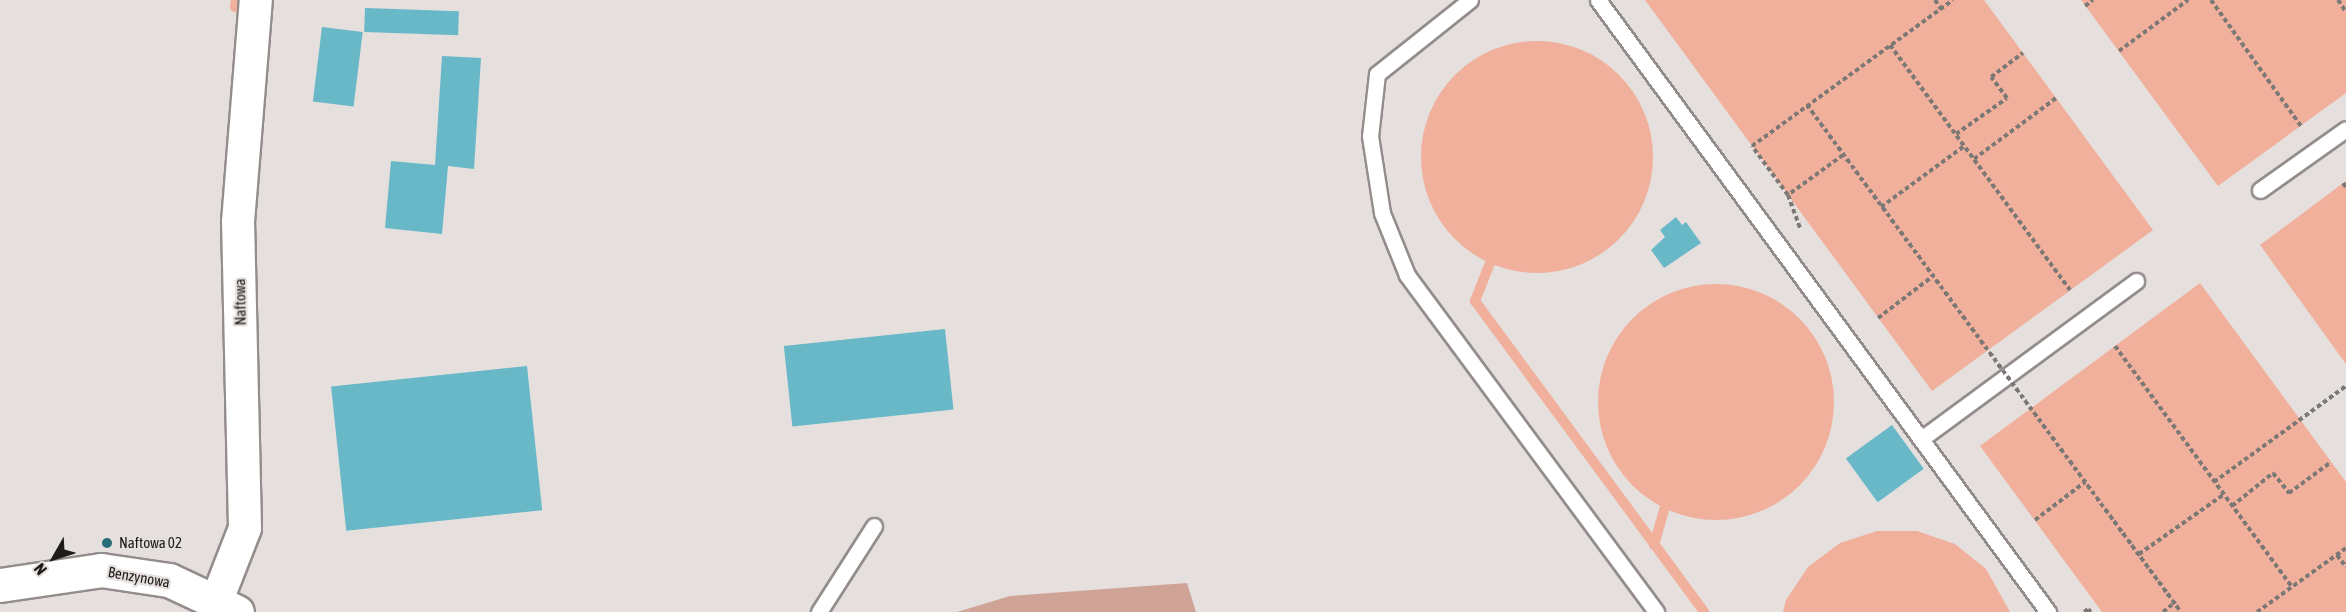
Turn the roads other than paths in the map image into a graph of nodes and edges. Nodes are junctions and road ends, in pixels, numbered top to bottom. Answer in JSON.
{"nodes":[{"id":1,"x":256,"y":0,"type":"edge"},
{"id":2,"x":1470,"y":0,"type":"edge"},
{"id":3,"x":1598,"y":0,"type":"edge"},
{"id":4,"x":2346,"y":129,"type":"edge"},
{"id":5,"x":2260,"y":190,"type":"dead end"},
{"id":6,"x":2136,"y":282,"type":"dead end"},
{"id":7,"x":1921,"y":440,"type":"junction"},
{"id":8,"x":874,"y":526,"type":"dead end"},
{"id":9,"x":0,"y":585,"type":"edge"},
{"id":10,"x":227,"y":606,"type":"edge"},
{"id":11,"x":819,"y":612,"type":"edge"},
{"id":12,"x":1656,"y":612,"type":"edge"},
{"id":13,"x":2048,"y":612,"type":"edge"}],
"edges":[{"from":1,"to":10,"type":"street","name":"Naftowa"},
{"from":2,"to":12,"type":"lane"},
{"from":3,"to":7,"type":"lane"},
{"from":4,"to":5,"type":"lane"},
{"from":6,"to":7,"type":"lane"},
{"from":7,"to":13,"type":"lane"},
{"from":8,"to":11,"type":"lane"},
{"from":9,"to":10,"type":"street","name":"Benzynowa"}]}
